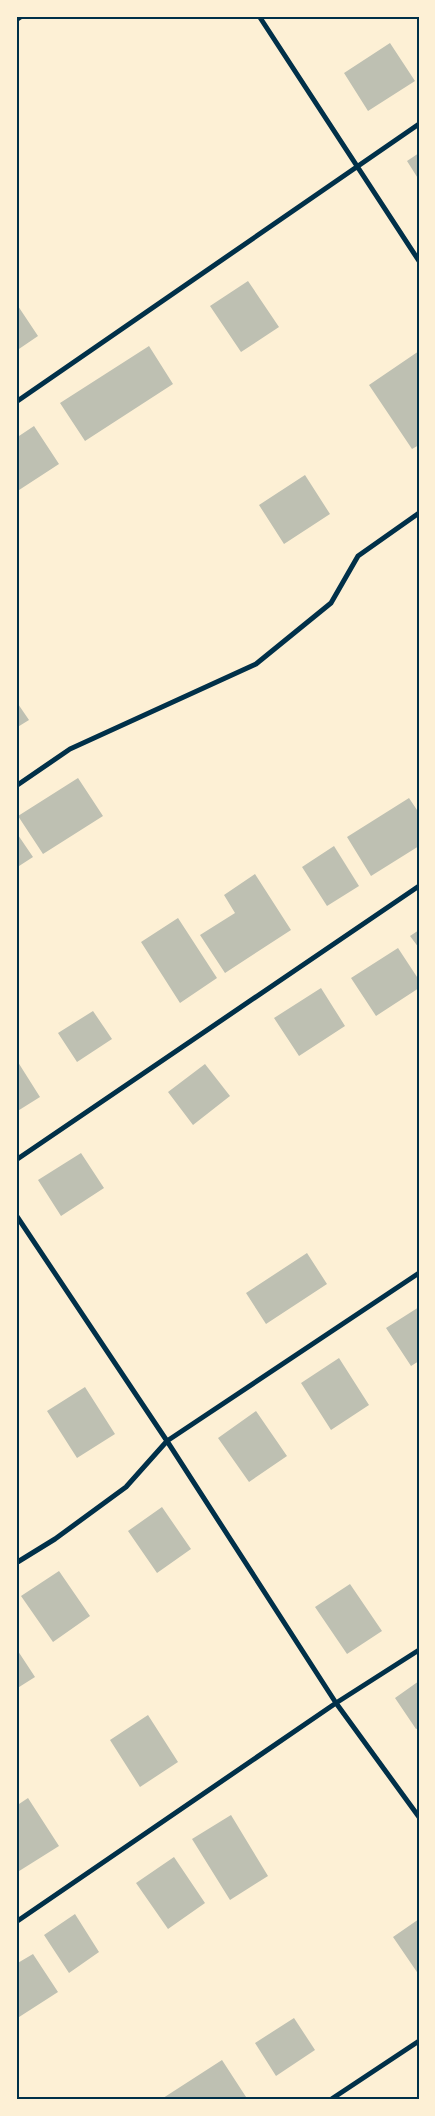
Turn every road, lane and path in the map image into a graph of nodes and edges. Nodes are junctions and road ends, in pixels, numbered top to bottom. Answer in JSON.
{"nodes":[{"id":1,"x":22,"y":16,"type":"edge"},
{"id":2,"x":259,"y":16,"type":"edge"},
{"id":3,"x":16,"y":20,"type":"edge"},
{"id":4,"x":419,"y":124,"type":"edge"},
{"id":5,"x":356,"y":166,"type":"junction"},
{"id":6,"x":419,"y":261,"type":"edge"},
{"id":7,"x":16,"y":402,"type":"edge"},
{"id":8,"x":419,"y":513,"type":"edge"},
{"id":9,"x":16,"y":786,"type":"edge"},
{"id":10,"x":419,"y":886,"type":"edge"},
{"id":11,"x":16,"y":1160,"type":"edge"},
{"id":12,"x":16,"y":1215,"type":"edge"},
{"id":13,"x":419,"y":1273,"type":"edge"},
{"id":14,"x":167,"y":1441,"type":"junction"},
{"id":15,"x":16,"y":1563,"type":"edge"},
{"id":16,"x":419,"y":1650,"type":"edge"},
{"id":17,"x":336,"y":1703,"type":"junction"},
{"id":18,"x":419,"y":1817,"type":"edge"},
{"id":19,"x":16,"y":1922,"type":"edge"},
{"id":20,"x":419,"y":2041,"type":"edge"},
{"id":21,"x":330,"y":2100,"type":"edge"}],
"edges":[{"from":1,"to":3,"type":"street"},
{"from":2,"to":5,"type":"street"},
{"from":4,"to":5,"type":"street"},
{"from":5,"to":6,"type":"street"},
{"from":5,"to":7,"type":"street"},
{"from":8,"to":9,"type":"street"},
{"from":10,"to":11,"type":"street"},
{"from":12,"to":14,"type":"street"},
{"from":13,"to":14,"type":"street"},
{"from":14,"to":15,"type":"street"},
{"from":14,"to":17,"type":"street"},
{"from":16,"to":17,"type":"street"},
{"from":17,"to":18,"type":"street"},
{"from":17,"to":19,"type":"street"},
{"from":20,"to":21,"type":"street"}]}
